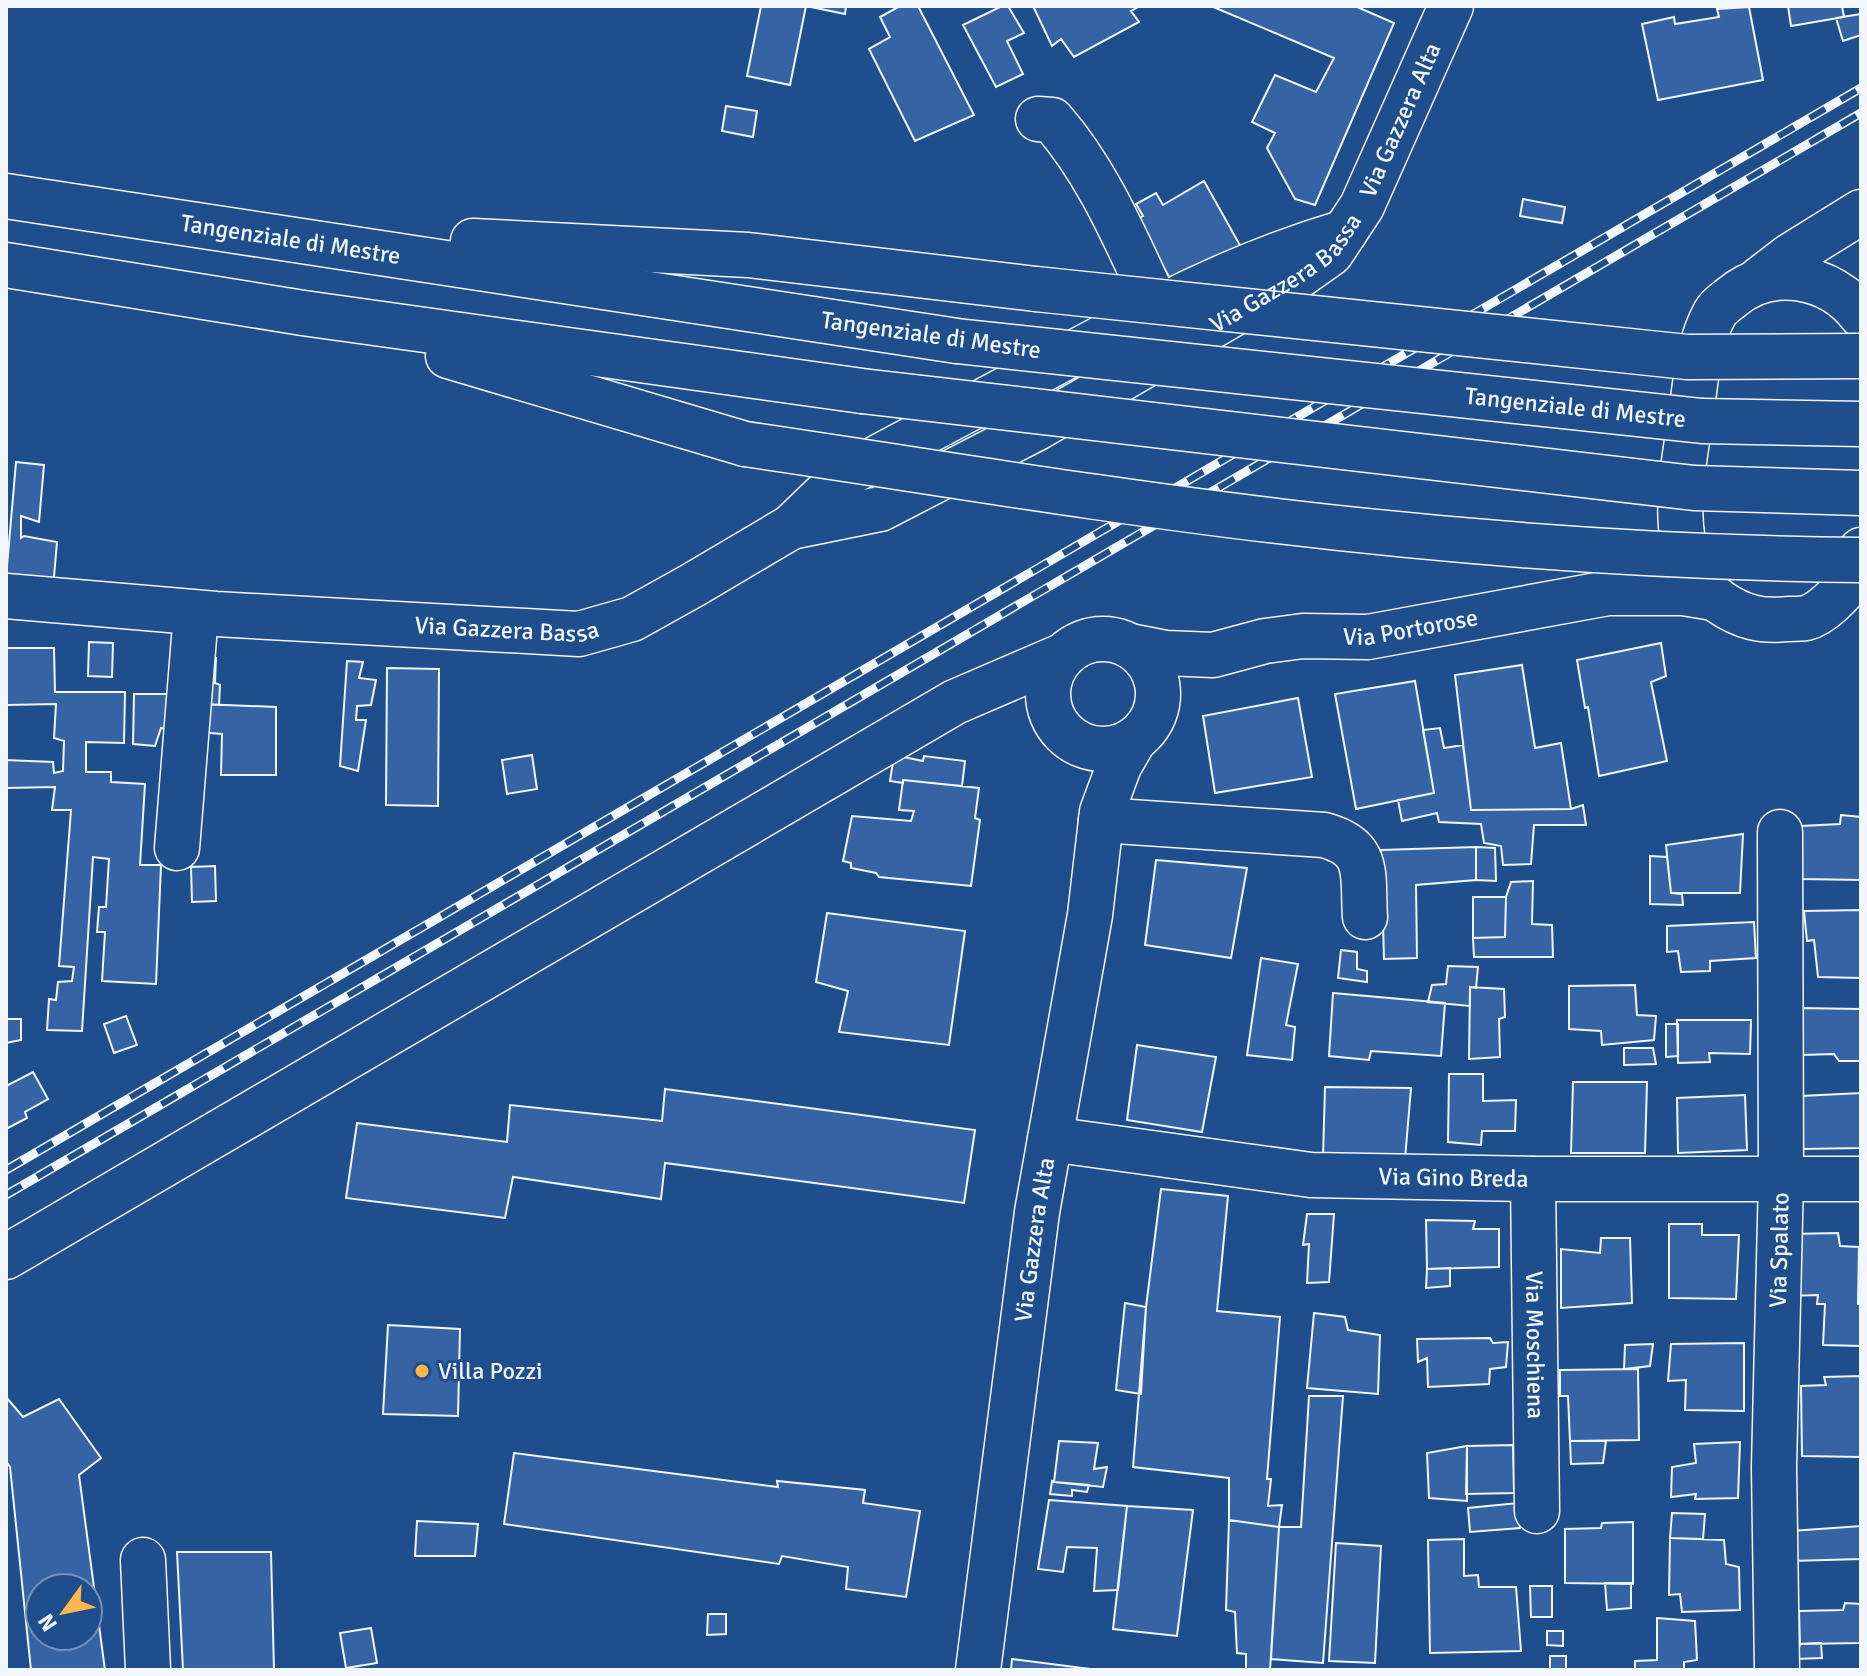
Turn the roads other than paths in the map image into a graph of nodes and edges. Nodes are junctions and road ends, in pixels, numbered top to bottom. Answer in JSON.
{"nodes":[{"id":1,"x":1451,"y":6,"type":"edge"},
{"id":2,"x":1038,"y":119,"type":"dead end"},
{"id":3,"x":6,"y":196,"type":"edge"},
{"id":4,"x":1861,"y":212,"type":"edge"},
{"id":5,"x":196,"y":226,"type":"junction"},
{"id":6,"x":1345,"y":232,"type":"junction"},
{"id":7,"x":6,"y":265,"type":"edge"},
{"id":8,"x":1760,"y":279,"type":"junction"},
{"id":9,"x":1158,"y":308,"type":"junction"},
{"id":10,"x":303,"y":313,"type":"junction"},
{"id":11,"x":1861,"y":315,"type":"edge"},
{"id":12,"x":1861,"y":356,"type":"edge"},
{"id":13,"x":1861,"y":424,"type":"edge"},
{"id":14,"x":1861,"y":493,"type":"edge"},
{"id":15,"x":1680,"y":514,"type":"junction"},
{"id":16,"x":791,"y":527,"type":"junction"},
{"id":17,"x":1861,"y":550,"type":"edge"},
{"id":18,"x":1861,"y":560,"type":"edge"},
{"id":19,"x":1608,"y":593,"type":"junction"},
{"id":20,"x":6,"y":596,"type":"edge"},
{"id":21,"x":1714,"y":598,"type":"junction"},
{"id":22,"x":196,"y":613,"type":"junction"},
{"id":23,"x":1130,"y":646,"type":"junction"},
{"id":24,"x":1213,"y":655,"type":"junction"},
{"id":25,"x":1062,"y":656,"type":"junction"},
{"id":26,"x":955,"y":702,"type":"junction"},
{"id":27,"x":1146,"y":724,"type":"junction"},
{"id":28,"x":1061,"y":728,"type":"junction"},
{"id":29,"x":1102,"y":816,"type":"junction"},
{"id":30,"x":1780,"y":832,"type":"dead end"},
{"id":31,"x":177,"y":848,"type":"dead end"},
{"id":32,"x":1365,"y":917,"type":"dead end"},
{"id":33,"x":1050,"y":1139,"type":"junction"},
{"id":34,"x":1781,"y":1178,"type":"junction"},
{"id":35,"x":1533,"y":1179,"type":"junction"},
{"id":36,"x":1861,"y":1179,"type":"edge"},
{"id":37,"x":6,"y":1257,"type":"edge"},
{"id":38,"x":1537,"y":1511,"type":"dead end"},
{"id":39,"x":143,"y":1560,"type":"dead end"},
{"id":40,"x":148,"y":1670,"type":"edge"},
{"id":41,"x":978,"y":1670,"type":"edge"},
{"id":42,"x":1777,"y":1670,"type":"edge"}],
"edges":[{"from":1,"to":6,"type":"main road","name":"Via Gazzera Alta"},
{"from":2,"to":9,"type":"main road"},
{"from":3,"to":5,"type":"main road","name":"Tangenziale di Mestre"},
{"from":4,"to":8,"type":"main road"},
{"from":5,"to":12,"type":"main road","bridge":true},
{"from":5,"to":13,"type":"main road","name":"Tangenziale di Mestre","bridge":true},
{"from":6,"to":9,"type":"main road","name":"Via Gazzera Bassa"},
{"from":6,"to":16,"type":"main road","name":"Via Gazzera Bassa"},
{"from":7,"to":10,"type":"main road"},
{"from":8,"to":11,"type":"main road"},
{"from":8,"to":15,"type":"main road"},
{"from":9,"to":16,"type":"main road","name":"Via Gazzera Bassa"},
{"from":10,"to":14,"type":"main road","bridge":true},
{"from":10,"to":18,"type":"main road","bridge":true},
{"from":15,"to":19,"type":"main road"},
{"from":15,"to":21,"type":"main road"},
{"from":16,"to":22,"type":"main road","name":"Via Gazzera Bassa"},
{"from":17,"to":21,"type":"main road"},
{"from":19,"to":21,"type":"main road","name":"Via Portorose"},
{"from":19,"to":24,"type":"main road","name":"Via Portorose"},
{"from":20,"to":22,"type":"main road","name":"Via Gazzera Bassa"},
{"from":22,"to":31,"type":"main road"},
{"from":23,"to":24,"type":"main road","name":"Via Portorose"},
{"from":23,"to":25,"type":"main road"},
{"from":23,"to":27,"type":"main road"},
{"from":24,"to":27,"type":"main road","name":"Via Portorose"},
{"from":25,"to":26,"type":"main road"},
{"from":25,"to":28,"type":"main road"},
{"from":26,"to":28,"type":"main road"},
{"from":26,"to":37,"type":"main road"},
{"from":27,"to":28,"type":"main road"},
{"from":27,"to":29,"type":"main road","name":"Via Gazzera Alta"},
{"from":28,"to":29,"type":"main road"},
{"from":29,"to":32,"type":"main road"},
{"from":29,"to":33,"type":"main road","name":"Via Gazzera Alta"},
{"from":30,"to":34,"type":"main road","name":"Via Spalato"},
{"from":33,"to":35,"type":"main road","name":"Via Gino Breda"},
{"from":33,"to":41,"type":"main road","name":"Via Gazzera Alta"},
{"from":34,"to":35,"type":"main road","name":"Via Gino Breda"},
{"from":34,"to":36,"type":"main road","name":"Via Gino Breda"},
{"from":34,"to":42,"type":"main road","name":"Via Spalato"},
{"from":35,"to":38,"type":"main road","name":"Via Moschiena"},
{"from":39,"to":40,"type":"main road"}]}
